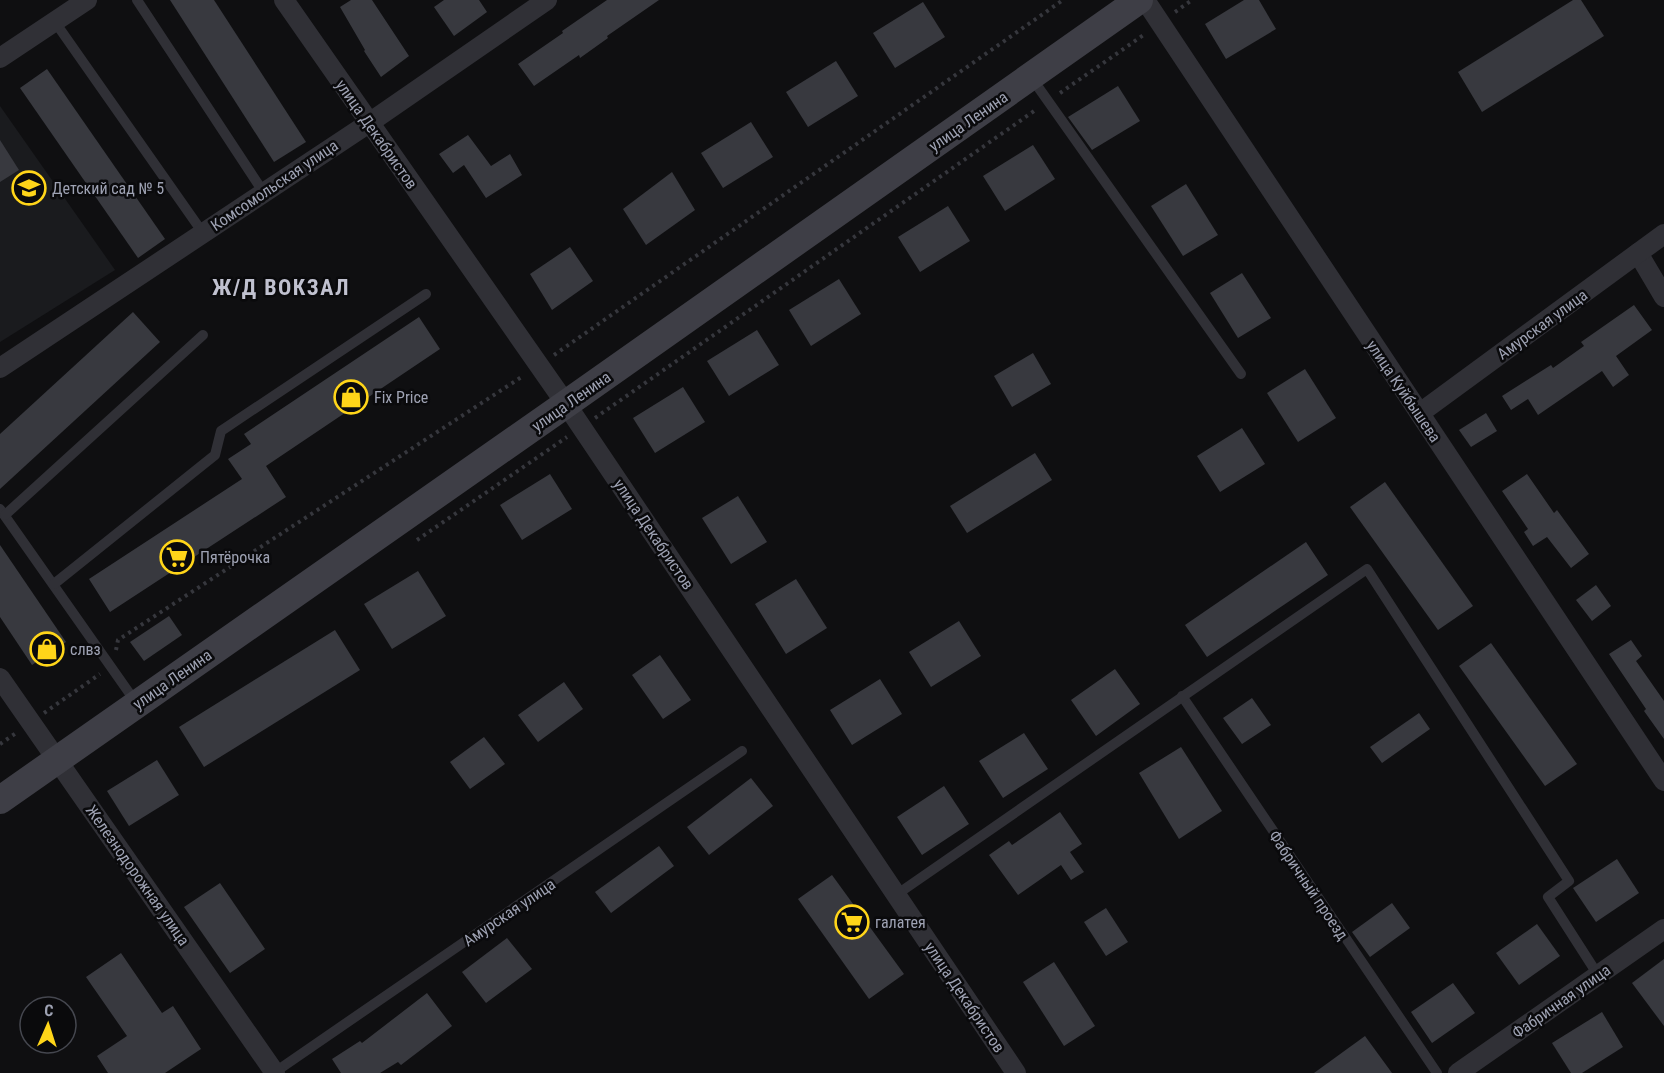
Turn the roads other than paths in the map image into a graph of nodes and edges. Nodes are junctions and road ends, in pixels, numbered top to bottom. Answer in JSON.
{"nodes":[{"id":1,"x":87,"y":0,"type":"edge"},
{"id":2,"x":137,"y":0,"type":"edge"},
{"id":3,"x":284,"y":0,"type":"edge"},
{"id":4,"x":547,"y":0,"type":"edge"},
{"id":5,"x":1139,"y":0,"type":"edge"},
{"id":6,"x":1145,"y":0,"type":"edge"},
{"id":7,"x":55,"y":22,"type":"junction"},
{"id":8,"x":0,"y":58,"type":"edge"},
{"id":9,"x":1031,"y":76,"type":"junction"},
{"id":10,"x":369,"y":123,"type":"junction"},
{"id":11,"x":264,"y":193,"type":"junction"},
{"id":12,"x":203,"y":233,"type":"junction"},
{"id":13,"x":1664,"y":234,"type":"edge"},
{"id":14,"x":1638,"y":253,"type":"junction"},
{"id":15,"x":426,"y":294,"type":"dead end"},
{"id":16,"x":1664,"y":297,"type":"edge"},
{"id":17,"x":203,"y":335,"type":"dead end"},
{"id":18,"x":0,"y":368,"type":"edge"},
{"id":19,"x":1241,"y":374,"type":"dead end"},
{"id":20,"x":566,"y":404,"type":"junction"},
{"id":21,"x":1420,"y":413,"type":"junction"},
{"id":22,"x":3,"y":512,"type":"edge"},
{"id":23,"x":54,"y":584,"type":"junction"},
{"id":24,"x":0,"y":678,"type":"edge"},
{"id":25,"x":1182,"y":696,"type":"junction"},
{"id":26,"x":137,"y":704,"type":"junction"},
{"id":27,"x":742,"y":751,"type":"dead end"},
{"id":28,"x":57,"y":759,"type":"junction"},
{"id":29,"x":1664,"y":781,"type":"edge"},
{"id":30,"x":0,"y":800,"type":"edge"},
{"id":31,"x":896,"y":895,"type":"junction"},
{"id":32,"x":1664,"y":928,"type":"edge"},
{"id":33,"x":1598,"y":975,"type":"junction"},
{"id":34,"x":275,"y":1073,"type":"edge"},
{"id":35,"x":1016,"y":1073,"type":"edge"},
{"id":36,"x":1437,"y":1073,"type":"edge"},
{"id":37,"x":1458,"y":1073,"type":"edge"}],
"edges":[{"from":1,"to":7,"type":"street"},
{"from":2,"to":11,"type":"lane"},
{"from":3,"to":10,"type":"street","name":"улица Декабристов"},
{"from":4,"to":10,"type":"street","name":"Комсомольская улица"},
{"from":5,"to":9,"type":"main road","name":"улица Ленина"},
{"from":6,"to":21,"type":"street","name":"улица Куйбышева"},
{"from":7,"to":8,"type":"street"},
{"from":7,"to":12,"type":"lane"},
{"from":9,"to":19,"type":"lane"},
{"from":9,"to":20,"type":"main road","name":"улица Ленина"},
{"from":10,"to":11,"type":"street","name":"Комсомольская улица"},
{"from":10,"to":20,"type":"street","name":"улица Декабристов"},
{"from":11,"to":12,"type":"street","name":"Комсомольская улица"},
{"from":12,"to":18,"type":"street","name":"Комсомольская улица"},
{"from":13,"to":14,"type":"street","name":"Амурская улица"},
{"from":14,"to":16,"type":"street"},
{"from":14,"to":21,"type":"street","name":"Амурская улица"},
{"from":15,"to":23,"type":"lane"},
{"from":17,"to":22,"type":"lane"},
{"from":20,"to":26,"type":"main road","name":"улица Ленина"},
{"from":20,"to":31,"type":"street","name":"улица Декабристов"},
{"from":21,"to":29,"type":"street","name":"улица Куйбышева"},
{"from":22,"to":23,"type":"lane"},
{"from":23,"to":26,"type":"lane"},
{"from":24,"to":28,"type":"street","name":"Железнодорожная улица"},
{"from":25,"to":31,"type":"lane"},
{"from":25,"to":33,"type":"lane"},
{"from":25,"to":36,"type":"lane","name":"Фабричный проезд"},
{"from":26,"to":28,"type":"main road","name":"улица Ленина"},
{"from":27,"to":34,"type":"lane","name":"Амурская улица"},
{"from":28,"to":30,"type":"main road","name":"улица Ленина"},
{"from":28,"to":34,"type":"street","name":"Железнодорожная улица"},
{"from":31,"to":35,"type":"street","name":"улица Декабристов"},
{"from":32,"to":33,"type":"street","name":"Фабричная улица"},
{"from":33,"to":37,"type":"street","name":"Фабричная улица"}]}
